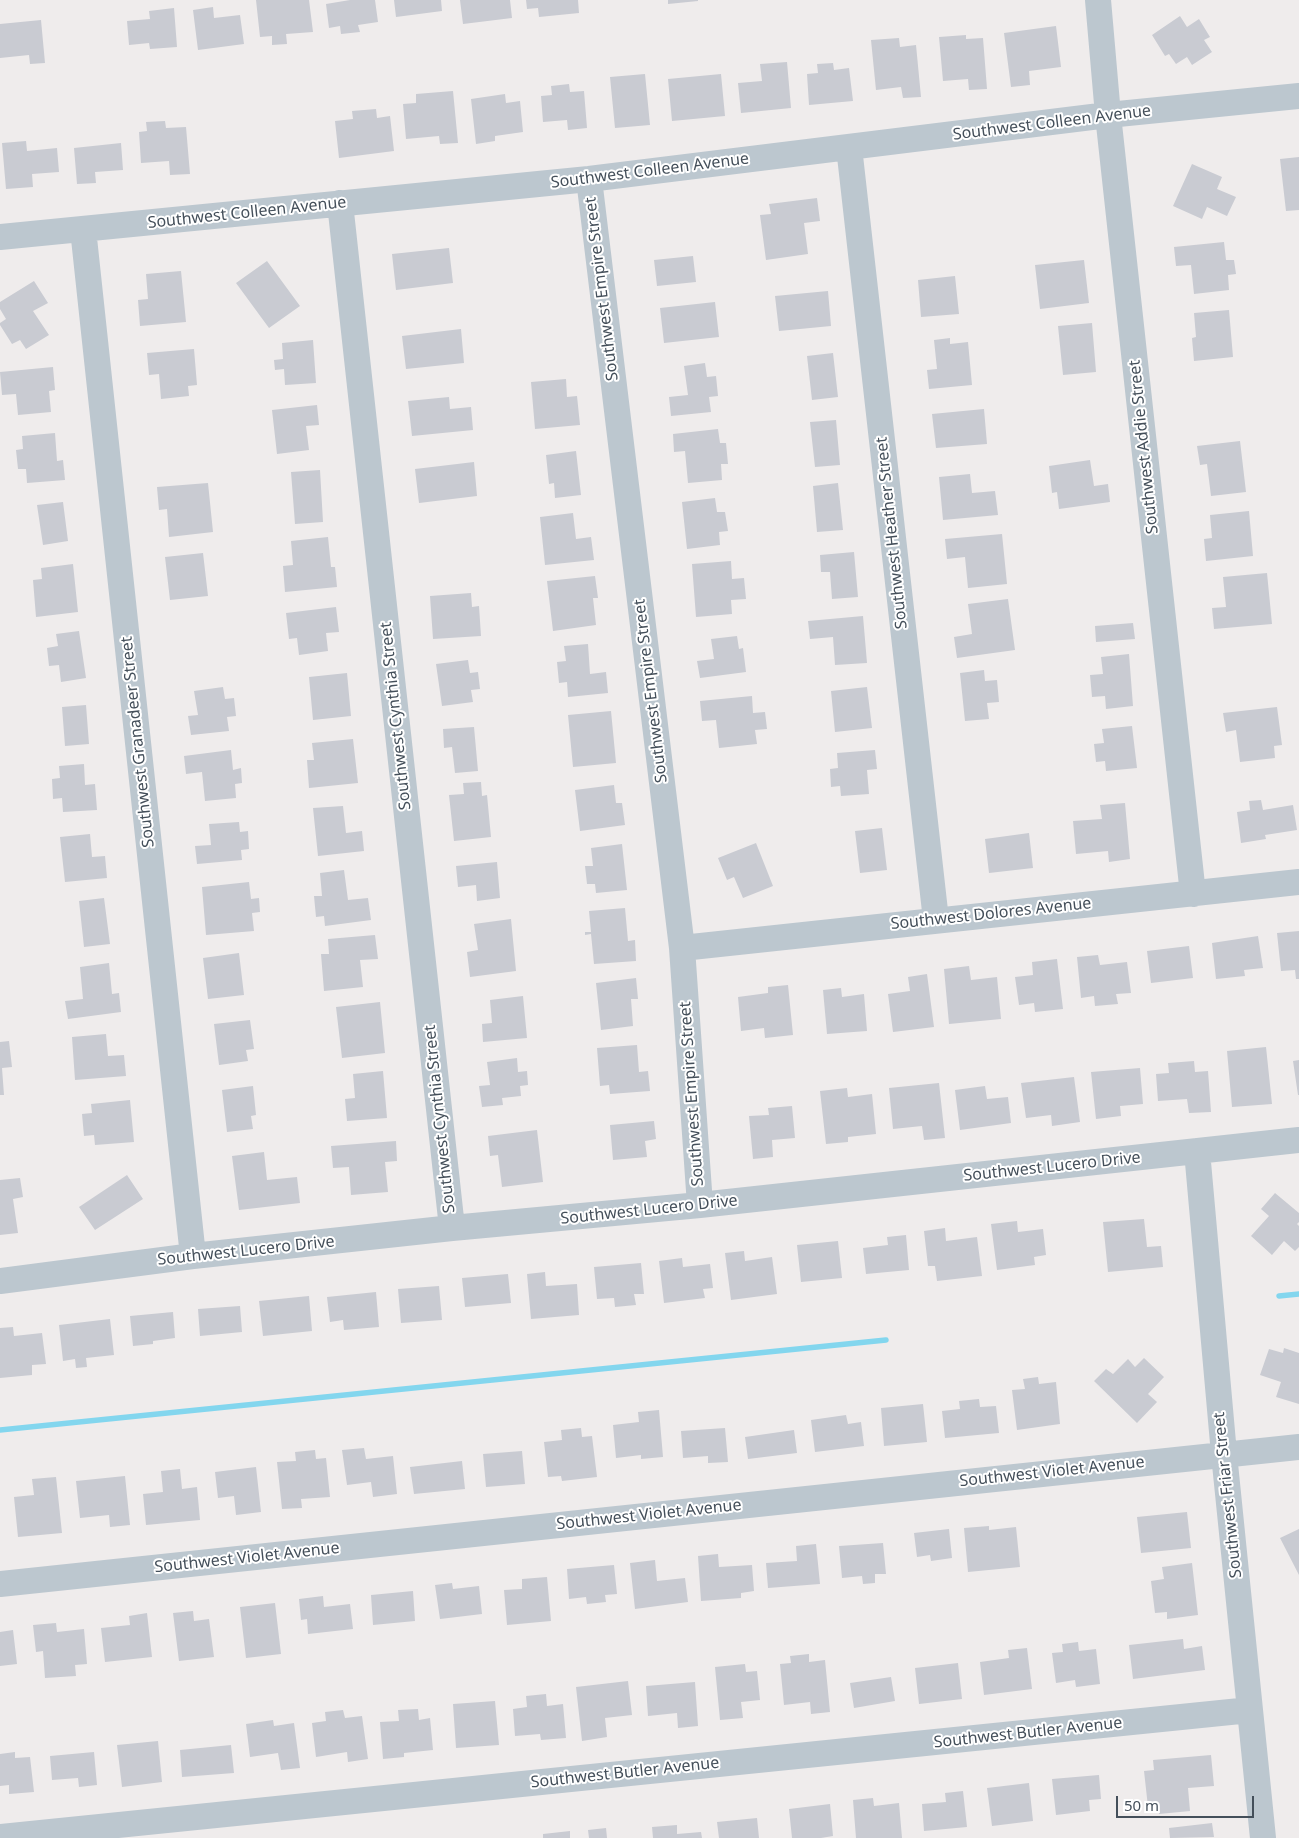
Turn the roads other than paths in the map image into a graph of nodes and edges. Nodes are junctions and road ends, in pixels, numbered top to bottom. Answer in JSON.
{"nodes":[{"id":1,"x":1098,"y":0,"type":"edge"},
{"id":2,"x":1299,"y":96,"type":"edge"},
{"id":3,"x":1108,"y":115,"type":"junction"},
{"id":4,"x":849,"y":147,"type":"junction"},
{"id":5,"x":589,"y":179,"type":"junction"},
{"id":6,"x":340,"y":203,"type":"junction"},
{"id":7,"x":83,"y":229,"type":"junction"},
{"id":8,"x":0,"y":237,"type":"edge"},
{"id":9,"x":1299,"y":882,"type":"edge"},
{"id":10,"x":1193,"y":894,"type":"junction"},
{"id":11,"x":936,"y":920,"type":"junction"},
{"id":12,"x":682,"y":948,"type":"junction"},
{"id":13,"x":1299,"y":1140,"type":"edge"},
{"id":14,"x":1197,"y":1151,"type":"junction"},
{"id":15,"x":700,"y":1205,"type":"junction"},
{"id":16,"x":452,"y":1228,"type":"junction"},
{"id":17,"x":192,"y":1256,"type":"junction"},
{"id":18,"x":0,"y":1281,"type":"edge"},
{"id":19,"x":1299,"y":1446,"type":"edge"},
{"id":20,"x":1224,"y":1454,"type":"junction"},
{"id":21,"x":0,"y":1584,"type":"edge"},
{"id":22,"x":1250,"y":1710,"type":"junction"},
{"id":23,"x":0,"y":1837,"type":"edge"},
{"id":24,"x":1263,"y":1838,"type":"edge"}],
"edges":[{"from":1,"to":3,"type":"street","name":"Southwest Addie Street"},
{"from":2,"to":3,"type":"street","name":"Southwest Colleen Avenue"},
{"from":3,"to":4,"type":"street","name":"Southwest Colleen Avenue"},
{"from":3,"to":10,"type":"street","name":"Southwest Addie Street"},
{"from":4,"to":5,"type":"street","name":"Southwest Colleen Avenue"},
{"from":4,"to":11,"type":"street","name":"Southwest Heather Street"},
{"from":5,"to":6,"type":"street","name":"Southwest Colleen Avenue"},
{"from":5,"to":12,"type":"street","name":"Southwest Empire Street"},
{"from":6,"to":7,"type":"street","name":"Southwest Colleen Avenue"},
{"from":6,"to":16,"type":"street","name":"Southwest Cynthia Street"},
{"from":7,"to":8,"type":"street","name":"Southwest Colleen Avenue"},
{"from":7,"to":17,"type":"street","name":"Southwest Granadeer Street"},
{"from":9,"to":10,"type":"street","name":"Southwest Dolores Avenue"},
{"from":10,"to":11,"type":"street","name":"Southwest Dolores Avenue"},
{"from":11,"to":12,"type":"street","name":"Southwest Dolores Avenue"},
{"from":12,"to":15,"type":"street","name":"Southwest Empire Street"},
{"from":13,"to":14,"type":"street","name":"Southwest Lucero Drive"},
{"from":14,"to":15,"type":"street","name":"Southwest Lucero Drive"},
{"from":14,"to":20,"type":"street","name":"Southwest Friar Street"},
{"from":15,"to":16,"type":"street","name":"Southwest Lucero Drive"},
{"from":16,"to":17,"type":"street","name":"Southwest Lucero Drive"},
{"from":17,"to":18,"type":"street","name":"Southwest Lucero Drive"},
{"from":19,"to":20,"type":"street","name":"Southwest Violet Avenue"},
{"from":20,"to":21,"type":"street","name":"Southwest Violet Avenue"},
{"from":20,"to":22,"type":"street","name":"Southwest Friar Street"},
{"from":22,"to":23,"type":"street","name":"Southwest Butler Avenue"},
{"from":22,"to":24,"type":"street","name":"Southwest Friar Street"}]}
